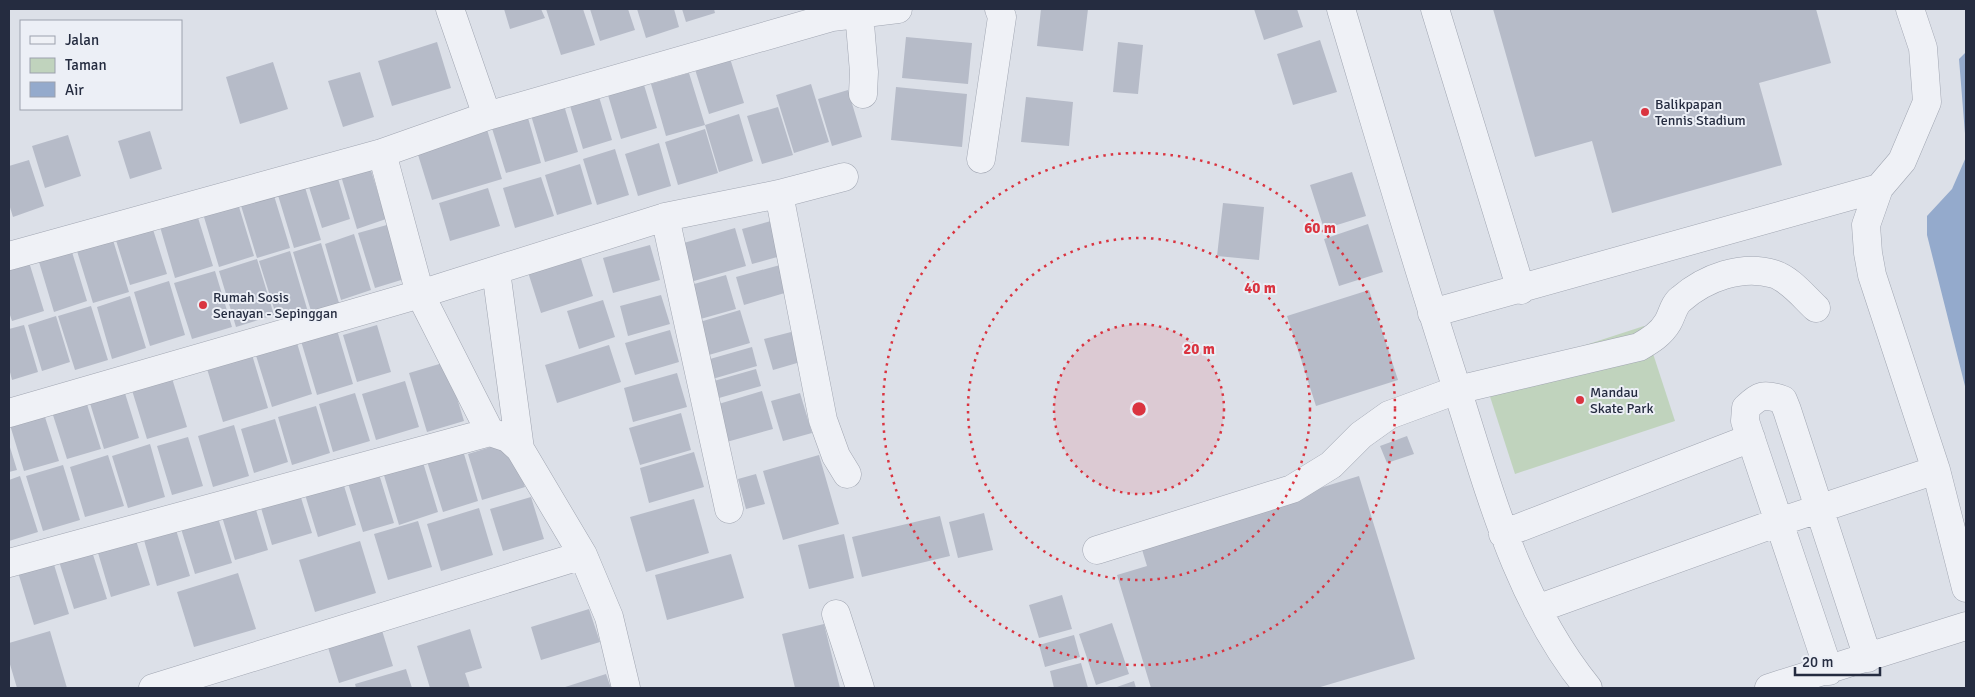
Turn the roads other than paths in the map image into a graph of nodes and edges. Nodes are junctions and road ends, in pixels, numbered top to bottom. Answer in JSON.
{"nodes":[{"id":1,"x":450,"y":9,"type":"edge"},
{"id":2,"x":898,"y":9,"type":"edge"},
{"id":3,"x":999,"y":9,"type":"edge"},
{"id":4,"x":1341,"y":9,"type":"edge"},
{"id":5,"x":1435,"y":9,"type":"edge"},
{"id":6,"x":1910,"y":9,"type":"edge"},
{"id":7,"x":859,"y":12,"type":"junction"},
{"id":8,"x":863,"y":94,"type":"dead end"},
{"id":9,"x":487,"y":116,"type":"junction"},
{"id":10,"x":382,"y":153,"type":"junction"},
{"id":11,"x":981,"y":158,"type":"dead end"},
{"id":12,"x":844,"y":177,"type":"dead end"},
{"id":13,"x":1878,"y":188,"type":"junction"},
{"id":14,"x":779,"y":194,"type":"junction"},
{"id":15,"x":666,"y":217,"type":"junction"},
{"id":16,"x":9,"y":256,"type":"edge"},
{"id":17,"x":496,"y":271,"type":"junction"},
{"id":18,"x":1521,"y":290,"type":"junction"},
{"id":19,"x":420,"y":294,"type":"junction"},
{"id":20,"x":1816,"y":308,"type":"dead end"},
{"id":21,"x":1432,"y":314,"type":"junction"},
{"id":22,"x":1457,"y":390,"type":"junction"},
{"id":23,"x":9,"y":412,"type":"edge"},
{"id":24,"x":490,"y":432,"type":"junction"},
{"id":25,"x":1751,"y":438,"type":"junction"},
{"id":26,"x":520,"y":449,"type":"junction"},
{"id":27,"x":1936,"y":470,"type":"junction"},
{"id":28,"x":847,"y":474,"type":"dead end"},
{"id":29,"x":728,"y":509,"type":"dead end"},
{"id":30,"x":1820,"y":510,"type":"junction"},
{"id":31,"x":1779,"y":522,"type":"junction"},
{"id":32,"x":1503,"y":534,"type":"junction"},
{"id":33,"x":1097,"y":550,"type":"dead end"},
{"id":34,"x":583,"y":555,"type":"junction"},
{"id":35,"x":9,"y":563,"type":"edge"},
{"id":36,"x":1966,"y":588,"type":"edge"},
{"id":37,"x":1537,"y":609,"type":"junction"},
{"id":38,"x":836,"y":614,"type":"dead end"},
{"id":39,"x":1966,"y":626,"type":"edge"},
{"id":40,"x":1868,"y":658,"type":"junction"},
{"id":41,"x":1829,"y":671,"type":"junction"},
{"id":42,"x":154,"y":688,"type":"edge"},
{"id":43,"x":626,"y":688,"type":"edge"},
{"id":44,"x":860,"y":688,"type":"edge"},
{"id":45,"x":1588,"y":688,"type":"edge"},
{"id":46,"x":1769,"y":688,"type":"edge"}],
"edges":[{"from":1,"to":9,"type":"street"},
{"from":2,"to":7,"type":"street"},
{"from":3,"to":11,"type":"street"},
{"from":4,"to":21,"type":"street"},
{"from":5,"to":18,"type":"street"},
{"from":6,"to":13,"type":"street"},
{"from":7,"to":8,"type":"street"},
{"from":7,"to":9,"type":"street"},
{"from":9,"to":10,"type":"street"},
{"from":10,"to":16,"type":"street"},
{"from":10,"to":19,"type":"street"},
{"from":12,"to":14,"type":"street"},
{"from":13,"to":18,"type":"street"},
{"from":13,"to":27,"type":"street"},
{"from":14,"to":15,"type":"street"},
{"from":14,"to":28,"type":"street"},
{"from":15,"to":17,"type":"street"},
{"from":15,"to":29,"type":"street"},
{"from":17,"to":19,"type":"street"},
{"from":17,"to":26,"type":"street"},
{"from":18,"to":21,"type":"street"},
{"from":19,"to":23,"type":"street"},
{"from":19,"to":24,"type":"street"},
{"from":20,"to":22,"type":"street"},
{"from":21,"to":22,"type":"street"},
{"from":22,"to":32,"type":"street"},
{"from":22,"to":33,"type":"street"},
{"from":24,"to":26,"type":"street"},
{"from":24,"to":35,"type":"street"},
{"from":25,"to":30,"type":"street"},
{"from":25,"to":31,"type":"street"},
{"from":25,"to":32,"type":"street"},
{"from":26,"to":34,"type":"street"},
{"from":27,"to":30,"type":"street"},
{"from":27,"to":36,"type":"street"},
{"from":30,"to":31,"type":"street"},
{"from":30,"to":40,"type":"street"},
{"from":31,"to":37,"type":"street"},
{"from":31,"to":41,"type":"street"},
{"from":32,"to":37,"type":"street"},
{"from":34,"to":42,"type":"street"},
{"from":34,"to":43,"type":"street"},
{"from":37,"to":45,"type":"street"},
{"from":38,"to":44,"type":"street"},
{"from":39,"to":40,"type":"street"},
{"from":40,"to":41,"type":"street"},
{"from":41,"to":46,"type":"street"}]}
